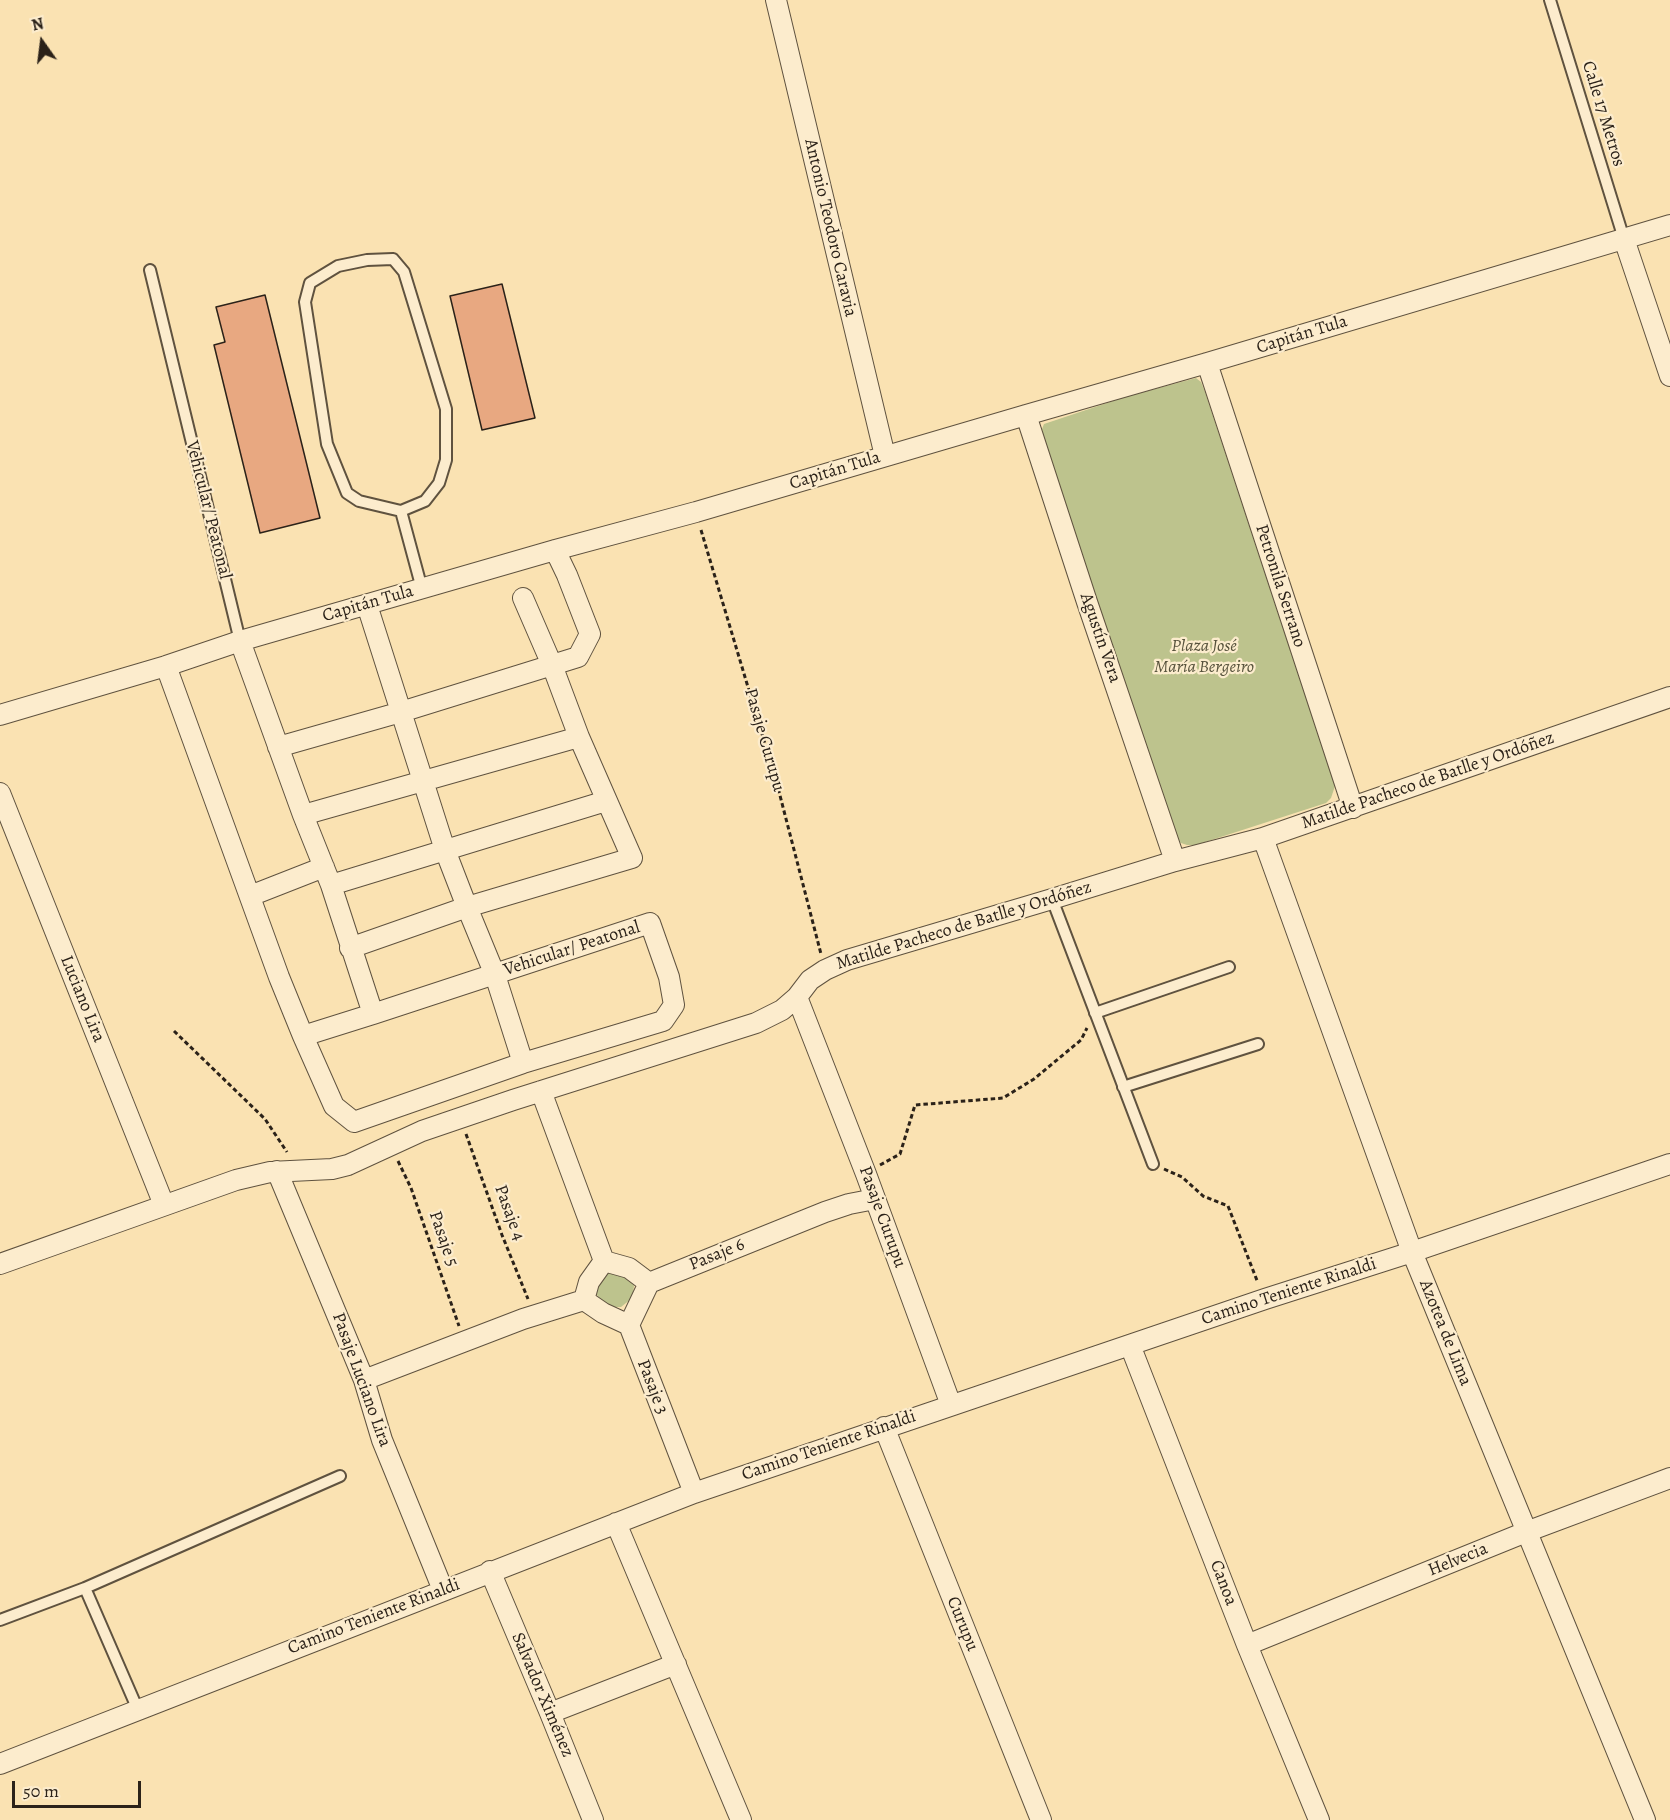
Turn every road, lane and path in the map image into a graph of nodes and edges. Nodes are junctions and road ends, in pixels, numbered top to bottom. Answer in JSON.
{"nodes":[{"id":1,"x":776,"y":0,"type":"edge"},
{"id":2,"x":1550,"y":0,"type":"edge"},
{"id":3,"x":1670,"y":225,"type":"edge"},
{"id":4,"x":1624,"y":238,"type":"junction"},
{"id":5,"x":150,"y":270,"type":"dead end"},
{"id":6,"x":1207,"y":363,"type":"junction"},
{"id":7,"x":1670,"y":376,"type":"edge"},
{"id":8,"x":1026,"y":414,"type":"junction"},
{"id":9,"x":885,"y":456,"type":"junction"},
{"id":10,"x":401,"y":511,"type":"junction"},
{"id":11,"x":696,"y":512,"type":"junction"},
{"id":12,"x":555,"y":550,"type":"junction"},
{"id":13,"x":422,"y":589,"type":"junction"},
{"id":14,"x":524,"y":598,"type":"dead end"},
{"id":15,"x":367,"y":605,"type":"junction"},
{"id":16,"x":240,"y":641,"type":"junction"},
{"id":17,"x":552,"y":665,"type":"junction"},
{"id":18,"x":166,"y":666,"type":"junction"},
{"id":19,"x":1670,"y":697,"type":"edge"},
{"id":20,"x":401,"y":712,"type":"junction"},
{"id":21,"x":0,"y":715,"type":"edge"},
{"id":22,"x":579,"y":737,"type":"junction"},
{"id":23,"x":278,"y":747,"type":"junction"},
{"id":24,"x":423,"y":781,"type":"junction"},
{"id":25,"x":0,"y":793,"type":"edge"},
{"id":26,"x":606,"y":801,"type":"junction"},
{"id":27,"x":1353,"y":808,"type":"junction"},
{"id":28,"x":303,"y":815,"type":"junction"},
{"id":29,"x":1263,"y":838,"type":"junction"},
{"id":30,"x":445,"y":850,"type":"junction"},
{"id":31,"x":1175,"y":861,"type":"junction"},
{"id":32,"x":327,"y":876,"type":"junction"},
{"id":33,"x":250,"y":896,"type":"junction"},
{"id":34,"x":1052,"y":899,"type":"junction"},
{"id":35,"x":467,"y":908,"type":"junction"},
{"id":36,"x":350,"y":948,"type":"junction"},
{"id":37,"x":1229,"y":967,"type":"dead end"},
{"id":38,"x":825,"y":970,"type":"junction"},
{"id":39,"x":495,"y":975,"type":"junction"},
{"id":40,"x":797,"y":997,"type":"junction"},
{"id":41,"x":1095,"y":1013,"type":"junction"},
{"id":42,"x":373,"y":1014,"type":"junction"},
{"id":43,"x":174,"y":1031,"type":"dead end"},
{"id":44,"x":303,"y":1036,"type":"junction"},
{"id":45,"x":1258,"y":1044,"type":"dead end"},
{"id":46,"x":523,"y":1063,"type":"junction"},
{"id":47,"x":1124,"y":1087,"type":"junction"},
{"id":48,"x":541,"y":1091,"type":"junction"},
{"id":49,"x":460,"y":1118,"type":"junction"},
{"id":50,"x":391,"y":1146,"type":"junction"},
{"id":51,"x":1153,"y":1164,"type":"joint"},
{"id":52,"x":1670,"y":1164,"type":"edge"},
{"id":53,"x":277,"y":1171,"type":"junction"},
{"id":54,"x":866,"y":1174,"type":"junction"},
{"id":55,"x":875,"y":1199,"type":"junction"},
{"id":56,"x":164,"y":1205,"type":"junction"},
{"id":57,"x":1412,"y":1252,"type":"junction"},
{"id":58,"x":604,"y":1261,"type":"junction"},
{"id":59,"x":0,"y":1264,"type":"edge"},
{"id":60,"x":649,"y":1283,"type":"junction"},
{"id":61,"x":1264,"y":1299,"type":"junction"},
{"id":62,"x":584,"y":1300,"type":"junction"},
{"id":63,"x":534,"y":1316,"type":"junction"},
{"id":64,"x":629,"y":1325,"type":"junction"},
{"id":65,"x":464,"y":1342,"type":"junction"},
{"id":66,"x":1130,"y":1345,"type":"junction"},
{"id":67,"x":364,"y":1380,"type":"junction"},
{"id":68,"x":951,"y":1405,"type":"junction"},
{"id":69,"x":884,"y":1427,"type":"junction"},
{"id":70,"x":340,"y":1476,"type":"dead end"},
{"id":71,"x":1670,"y":1478,"type":"edge"},
{"id":72,"x":694,"y":1492,"type":"junction"},
{"id":73,"x":616,"y":1523,"type":"junction"},
{"id":74,"x":1526,"y":1532,"type":"junction"},
{"id":75,"x":490,"y":1571,"type":"junction"},
{"id":76,"x":85,"y":1588,"type":"junction"},
{"id":77,"x":443,"y":1590,"type":"junction"},
{"id":78,"x":0,"y":1620,"type":"edge"},
{"id":79,"x":1247,"y":1645,"type":"junction"},
{"id":80,"x":676,"y":1664,"type":"junction"},
{"id":81,"x":138,"y":1710,"type":"junction"},
{"id":82,"x":550,"y":1713,"type":"junction"},
{"id":83,"x":0,"y":1764,"type":"edge"},
{"id":84,"x":593,"y":1820,"type":"edge"},
{"id":85,"x":741,"y":1820,"type":"edge"},
{"id":86,"x":1041,"y":1820,"type":"edge"},
{"id":87,"x":1319,"y":1820,"type":"edge"},
{"id":88,"x":1645,"y":1820,"type":"edge"}],
"edges":[{"from":1,"to":9,"type":"street","name":"Antonio Teodoro Caravia"},
{"from":2,"to":4,"type":"lane","name":"Calle 17 Metros"},
{"from":3,"to":4,"type":"street","name":"Capitán Tula"},
{"from":4,"to":6,"type":"street","name":"Capitán Tula"},
{"from":4,"to":7,"type":"street"},
{"from":5,"to":16,"type":"lane","name":"Vehicular/ Peatonal"},
{"from":6,"to":8,"type":"street","name":"Capitán Tula"},
{"from":6,"to":27,"type":"street","name":"Petronila Serrano"},
{"from":8,"to":9,"type":"street","name":"Capitán Tula"},
{"from":8,"to":31,"type":"street","name":"Agustín Vera"},
{"from":9,"to":11,"type":"street","name":"Capitán Tula"},
{"from":10,"to":10,"type":"lane"},
{"from":10,"to":13,"type":"lane"},
{"from":11,"to":12,"type":"street","name":"Capitán Tula"},
{"from":11,"to":38,"type":"path","name":"Pasaje Curupu"},
{"from":12,"to":13,"type":"street","name":"Capitán Tula"},
{"from":12,"to":17,"type":"street"},
{"from":13,"to":15,"type":"street","name":"Capitán Tula"},
{"from":14,"to":17,"type":"street"},
{"from":15,"to":16,"type":"street","name":"Capitán Tula"},
{"from":15,"to":20,"type":"street","name":"Vehicular/ Peatonal"},
{"from":16,"to":18,"type":"street","name":"Capitán Tula"},
{"from":16,"to":23,"type":"street","name":"Vehicular/ Peatonal"},
{"from":17,"to":20,"type":"street"},
{"from":17,"to":22,"type":"street"},
{"from":18,"to":21,"type":"street","name":"Capitán Tula"},
{"from":18,"to":33,"type":"street","name":"Vehicular/ Peatonal"},
{"from":19,"to":27,"type":"street","name":"Matilde Pacheco de Batlle y Ordóñez"},
{"from":20,"to":23,"type":"street"},
{"from":20,"to":24,"type":"street","name":"Vehicular/ Peatonal"},
{"from":22,"to":24,"type":"street"},
{"from":22,"to":26,"type":"street"},
{"from":23,"to":28,"type":"street","name":"Vehicular/ Peatonal"},
{"from":24,"to":28,"type":"street"},
{"from":24,"to":30,"type":"street","name":"Vehicular/ Peatonal"},
{"from":25,"to":56,"type":"street","name":"Luciano Lira"},
{"from":26,"to":30,"type":"street"},
{"from":26,"to":35,"type":"street"},
{"from":27,"to":29,"type":"street","name":"Matilde Pacheco de Batlle y Ordóñez"},
{"from":28,"to":32,"type":"street","name":"Vehicular/ Peatonal"},
{"from":29,"to":31,"type":"street","name":"Matilde Pacheco de Batlle y Ordóñez"},
{"from":29,"to":57,"type":"street","name":"Azotea de Lima"},
{"from":30,"to":32,"type":"street"},
{"from":30,"to":35,"type":"street","name":"Vehicular/ Peatonal"},
{"from":31,"to":34,"type":"street","name":"Matilde Pacheco de Batlle y Ordóñez"},
{"from":32,"to":33,"type":"street"},
{"from":32,"to":36,"type":"street","name":"Vehicular/ Peatonal"},
{"from":33,"to":44,"type":"street","name":"Vehicular/ Peatonal"},
{"from":34,"to":38,"type":"street","name":"Matilde Pacheco de Batlle y Ordóñez"},
{"from":34,"to":41,"type":"lane"},
{"from":35,"to":36,"type":"street"},
{"from":35,"to":39,"type":"street","name":"Vehicular/ Peatonal"},
{"from":36,"to":42,"type":"street","name":"Vehicular/ Peatonal"},
{"from":37,"to":41,"type":"lane"},
{"from":38,"to":40,"type":"street","name":"Matilde Pacheco de Batlle y Ordóñez"},
{"from":39,"to":42,"type":"street","name":"Vehicular/ Peatonal"},
{"from":39,"to":46,"type":"street","name":"Vehicular/ Peatonal"},
{"from":39,"to":46,"type":"street","name":"Vehicular/ Peatonal"},
{"from":40,"to":48,"type":"street","name":"Matilde Pacheco de Batlle y Ordóñez"},
{"from":40,"to":54,"type":"street","name":"Pasaje Curupu"},
{"from":41,"to":47,"type":"lane"},
{"from":41,"to":54,"type":"path"},
{"from":42,"to":44,"type":"street","name":"Vehicular/ Peatonal"},
{"from":43,"to":53,"type":"path"},
{"from":44,"to":46,"type":"street","name":"Vehicular/ Peatonal"},
{"from":45,"to":47,"type":"lane"},
{"from":47,"to":51,"type":"lane"},
{"from":48,"to":49,"type":"street","name":"Matilde Pacheco de Batlle y Ordóñez"},
{"from":48,"to":58,"type":"street"},
{"from":49,"to":50,"type":"street","name":"Matilde Pacheco de Batlle y Ordóñez"},
{"from":49,"to":63,"type":"path","name":"Pasaje 4"},
{"from":50,"to":53,"type":"street","name":"Matilde Pacheco de Batlle y Ordóñez"},
{"from":50,"to":65,"type":"path","name":"Pasaje 5"},
{"from":51,"to":61,"type":"path"},
{"from":52,"to":57,"type":"street","name":"Camino Teniente Rinaldi"},
{"from":53,"to":56,"type":"street","name":"Matilde Pacheco de Batlle y Ordóñez"},
{"from":53,"to":67,"type":"street","name":"Pasaje Luciano Lira"},
{"from":54,"to":55,"type":"street","name":"Pasaje Curupu"},
{"from":55,"to":60,"type":"street","name":"Pasaje 6"},
{"from":55,"to":68,"type":"street","name":"Pasaje Curupu"},
{"from":56,"to":59,"type":"street","name":"Matilde Pacheco de Batlle y Ordóñez"},
{"from":57,"to":61,"type":"street","name":"Camino Teniente Rinaldi"},
{"from":57,"to":74,"type":"street","name":"Azotea de Lima"},
{"from":58,"to":60,"type":"street"},
{"from":58,"to":62,"type":"street"},
{"from":60,"to":64,"type":"street"},
{"from":61,"to":66,"type":"street","name":"Camino Teniente Rinaldi"},
{"from":62,"to":63,"type":"street"},
{"from":62,"to":64,"type":"street"},
{"from":63,"to":65,"type":"street"},
{"from":64,"to":72,"type":"street","name":"Pasaje 3"},
{"from":65,"to":67,"type":"street"},
{"from":66,"to":68,"type":"street","name":"Camino Teniente Rinaldi"},
{"from":66,"to":79,"type":"street","name":"Canoa"},
{"from":67,"to":77,"type":"street","name":"Pasaje Luciano Lira"},
{"from":68,"to":69,"type":"street","name":"Camino Teniente Rinaldi"},
{"from":69,"to":72,"type":"street","name":"Camino Teniente Rinaldi"},
{"from":69,"to":86,"type":"street","name":"Curupu"},
{"from":70,"to":76,"type":"lane"},
{"from":71,"to":74,"type":"street","name":"Helvecia"},
{"from":72,"to":73,"type":"street","name":"Camino Teniente Rinaldi"},
{"from":73,"to":75,"type":"street","name":"Camino Teniente Rinaldi"},
{"from":73,"to":80,"type":"street"},
{"from":74,"to":79,"type":"street","name":"Helvecia"},
{"from":74,"to":88,"type":"street","name":"Azotea de Lima"},
{"from":75,"to":77,"type":"street","name":"Camino Teniente Rinaldi"},
{"from":75,"to":82,"type":"street","name":"Salvador Ximénez"},
{"from":76,"to":78,"type":"lane"},
{"from":76,"to":81,"type":"lane"},
{"from":77,"to":81,"type":"street","name":"Camino Teniente Rinaldi"},
{"from":79,"to":87,"type":"street","name":"Canoa"},
{"from":80,"to":82,"type":"street"},
{"from":80,"to":85,"type":"street"},
{"from":81,"to":83,"type":"street","name":"Camino Teniente Rinaldi"},
{"from":82,"to":84,"type":"street","name":"Salvador Ximénez"}]}
